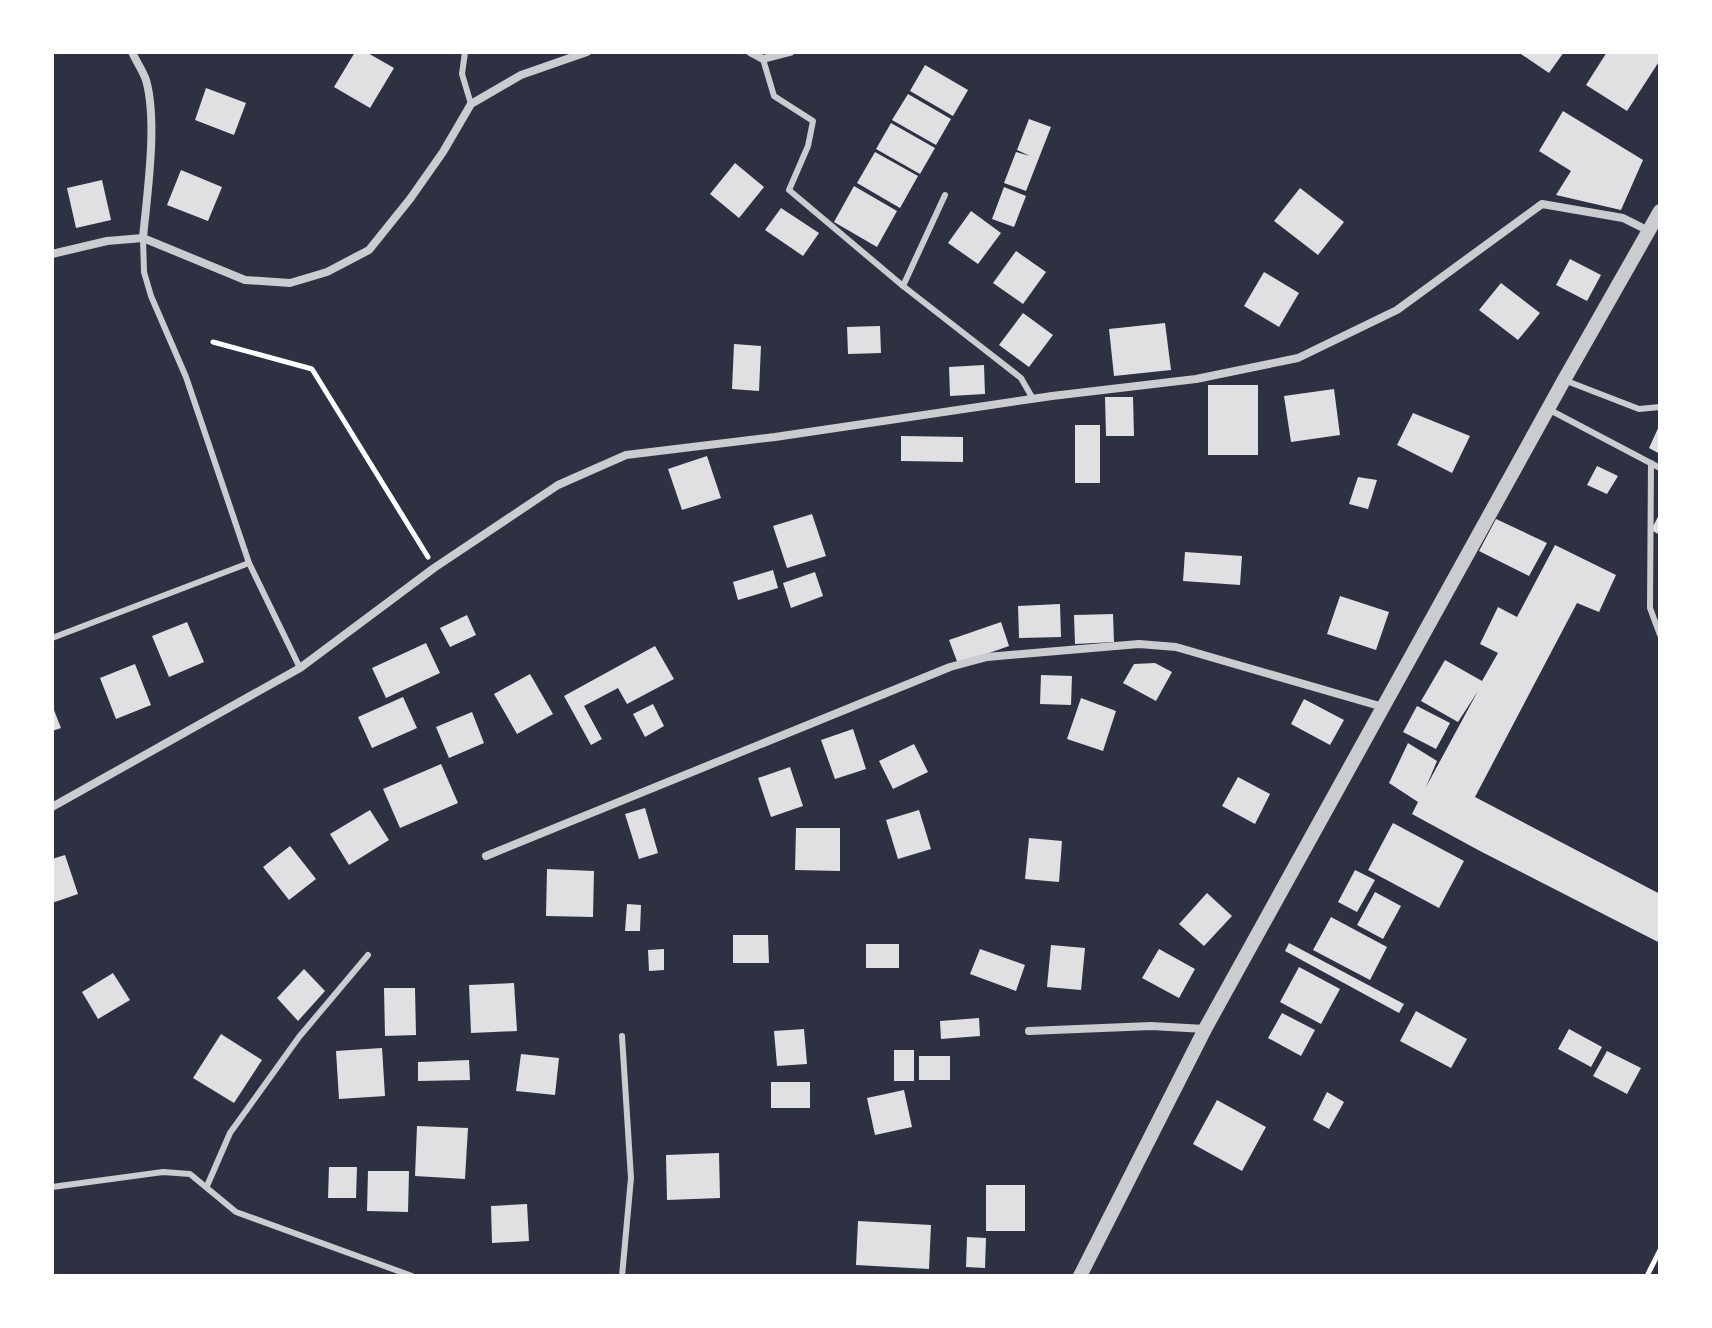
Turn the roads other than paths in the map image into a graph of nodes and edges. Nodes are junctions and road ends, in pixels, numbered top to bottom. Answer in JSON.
{"nodes":[{"id":1,"x":132,"y":52,"type":"edge"},
{"id":2,"x":465,"y":52,"type":"edge"},
{"id":3,"x":587,"y":52,"type":"edge"},
{"id":4,"x":750,"y":52,"type":"edge"},
{"id":5,"x":790,"y":52,"type":"edge"},
{"id":6,"x":763,"y":59,"type":"junction"},
{"id":7,"x":471,"y":104,"type":"junction"},
{"id":8,"x":945,"y":195,"type":"dead end"},
{"id":9,"x":1660,"y":211,"type":"edge"},
{"id":10,"x":1650,"y":231,"type":"junction"},
{"id":11,"x":143,"y":238,"type":"junction"},
{"id":12,"x":52,"y":254,"type":"edge"},
{"id":13,"x":903,"y":286,"type":"junction"},
{"id":14,"x":1564,"y":380,"type":"junction"},
{"id":15,"x":1033,"y":399,"type":"junction"},
{"id":16,"x":1660,"y":407,"type":"edge"},
{"id":17,"x":1548,"y":409,"type":"junction"},
{"id":18,"x":1651,"y":463,"type":"junction"},
{"id":19,"x":1660,"y":468,"type":"edge"},
{"id":20,"x":249,"y":563,"type":"junction"},
{"id":21,"x":1660,"y":635,"type":"edge"},
{"id":22,"x":52,"y":638,"type":"edge"},
{"id":23,"x":300,"y":668,"type":"junction"},
{"id":24,"x":1383,"y":707,"type":"junction"},
{"id":25,"x":52,"y":807,"type":"edge"},
{"id":26,"x":486,"y":856,"type":"dead end"},
{"id":27,"x":368,"y":955,"type":"dead end"},
{"id":28,"x":1205,"y":1029,"type":"junction"},
{"id":29,"x":1029,"y":1031,"type":"dead end"},
{"id":30,"x":622,"y":1036,"type":"dead end"},
{"id":31,"x":207,"y":1186,"type":"junction"},
{"id":32,"x":52,"y":1187,"type":"edge"},
{"id":33,"x":412,"y":1276,"type":"edge"},
{"id":34,"x":622,"y":1276,"type":"edge"},
{"id":35,"x":1080,"y":1276,"type":"edge"}],
"edges":[{"from":1,"to":11,"type":"street"},
{"from":2,"to":7,"type":"lane"},
{"from":3,"to":7,"type":"street"},
{"from":4,"to":6,"type":"street"},
{"from":5,"to":6,"type":"street"},
{"from":6,"to":13,"type":"lane"},
{"from":7,"to":11,"type":"street"},
{"from":8,"to":13,"type":"lane"},
{"from":9,"to":10,"type":"street"},
{"from":10,"to":14,"type":"street"},
{"from":10,"to":15,"type":"street"},
{"from":11,"to":12,"type":"street"},
{"from":11,"to":20,"type":"lane"},
{"from":13,"to":15,"type":"lane"},
{"from":14,"to":16,"type":"lane"},
{"from":14,"to":17,"type":"street"},
{"from":15,"to":23,"type":"street"},
{"from":17,"to":18,"type":"lane"},
{"from":17,"to":24,"type":"street"},
{"from":18,"to":19,"type":"lane"},
{"from":18,"to":21,"type":"lane"},
{"from":20,"to":22,"type":"lane"},
{"from":20,"to":23,"type":"lane"},
{"from":23,"to":25,"type":"street"},
{"from":24,"to":26,"type":"street"},
{"from":24,"to":28,"type":"street"},
{"from":27,"to":31,"type":"lane"},
{"from":28,"to":29,"type":"street"},
{"from":28,"to":35,"type":"street"},
{"from":30,"to":34,"type":"lane"},
{"from":31,"to":32,"type":"lane"},
{"from":31,"to":33,"type":"lane"}]}
